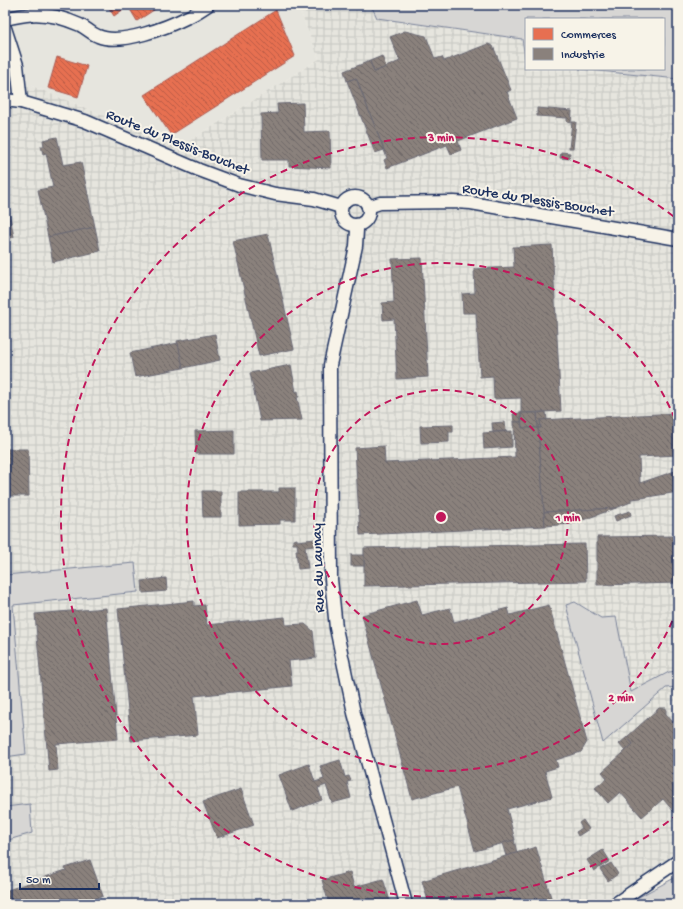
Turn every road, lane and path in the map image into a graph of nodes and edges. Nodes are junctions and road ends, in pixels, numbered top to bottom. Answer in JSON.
{"nodes":[{"id":1,"x":208,"y":5,"type":"edge"},
{"id":2,"x":5,"y":19,"type":"edge"},
{"id":3,"x":5,"y":28,"type":"edge"},
{"id":4,"x":5,"y":100,"type":"edge"},
{"id":5,"x":22,"y":102,"type":"junction"},
{"id":6,"x":341,"y":207,"type":"junction"},
{"id":7,"x":368,"y":207,"type":"junction"},
{"id":8,"x":356,"y":225,"type":"junction"},
{"id":9,"x":678,"y":239,"type":"edge"},
{"id":10,"x":678,"y":861,"type":"edge"},
{"id":11,"x":621,"y":902,"type":"edge"},
{"id":12,"x":406,"y":904,"type":"edge"}],
"edges":[{"from":1,"to":2,"type":"street"},
{"from":3,"to":5,"type":"street"},
{"from":4,"to":5,"type":"street","name":"Route du Plessis-Bouchet"},
{"from":5,"to":6,"type":"street","name":"Route du Plessis-Bouchet"},
{"from":6,"to":7,"type":"street"},
{"from":6,"to":8,"type":"street"},
{"from":7,"to":8,"type":"street"},
{"from":7,"to":9,"type":"street","name":"Route du Plessis-Bouchet"},
{"from":8,"to":12,"type":"street","name":"Rue du Launay"},
{"from":10,"to":11,"type":"street"}]}
